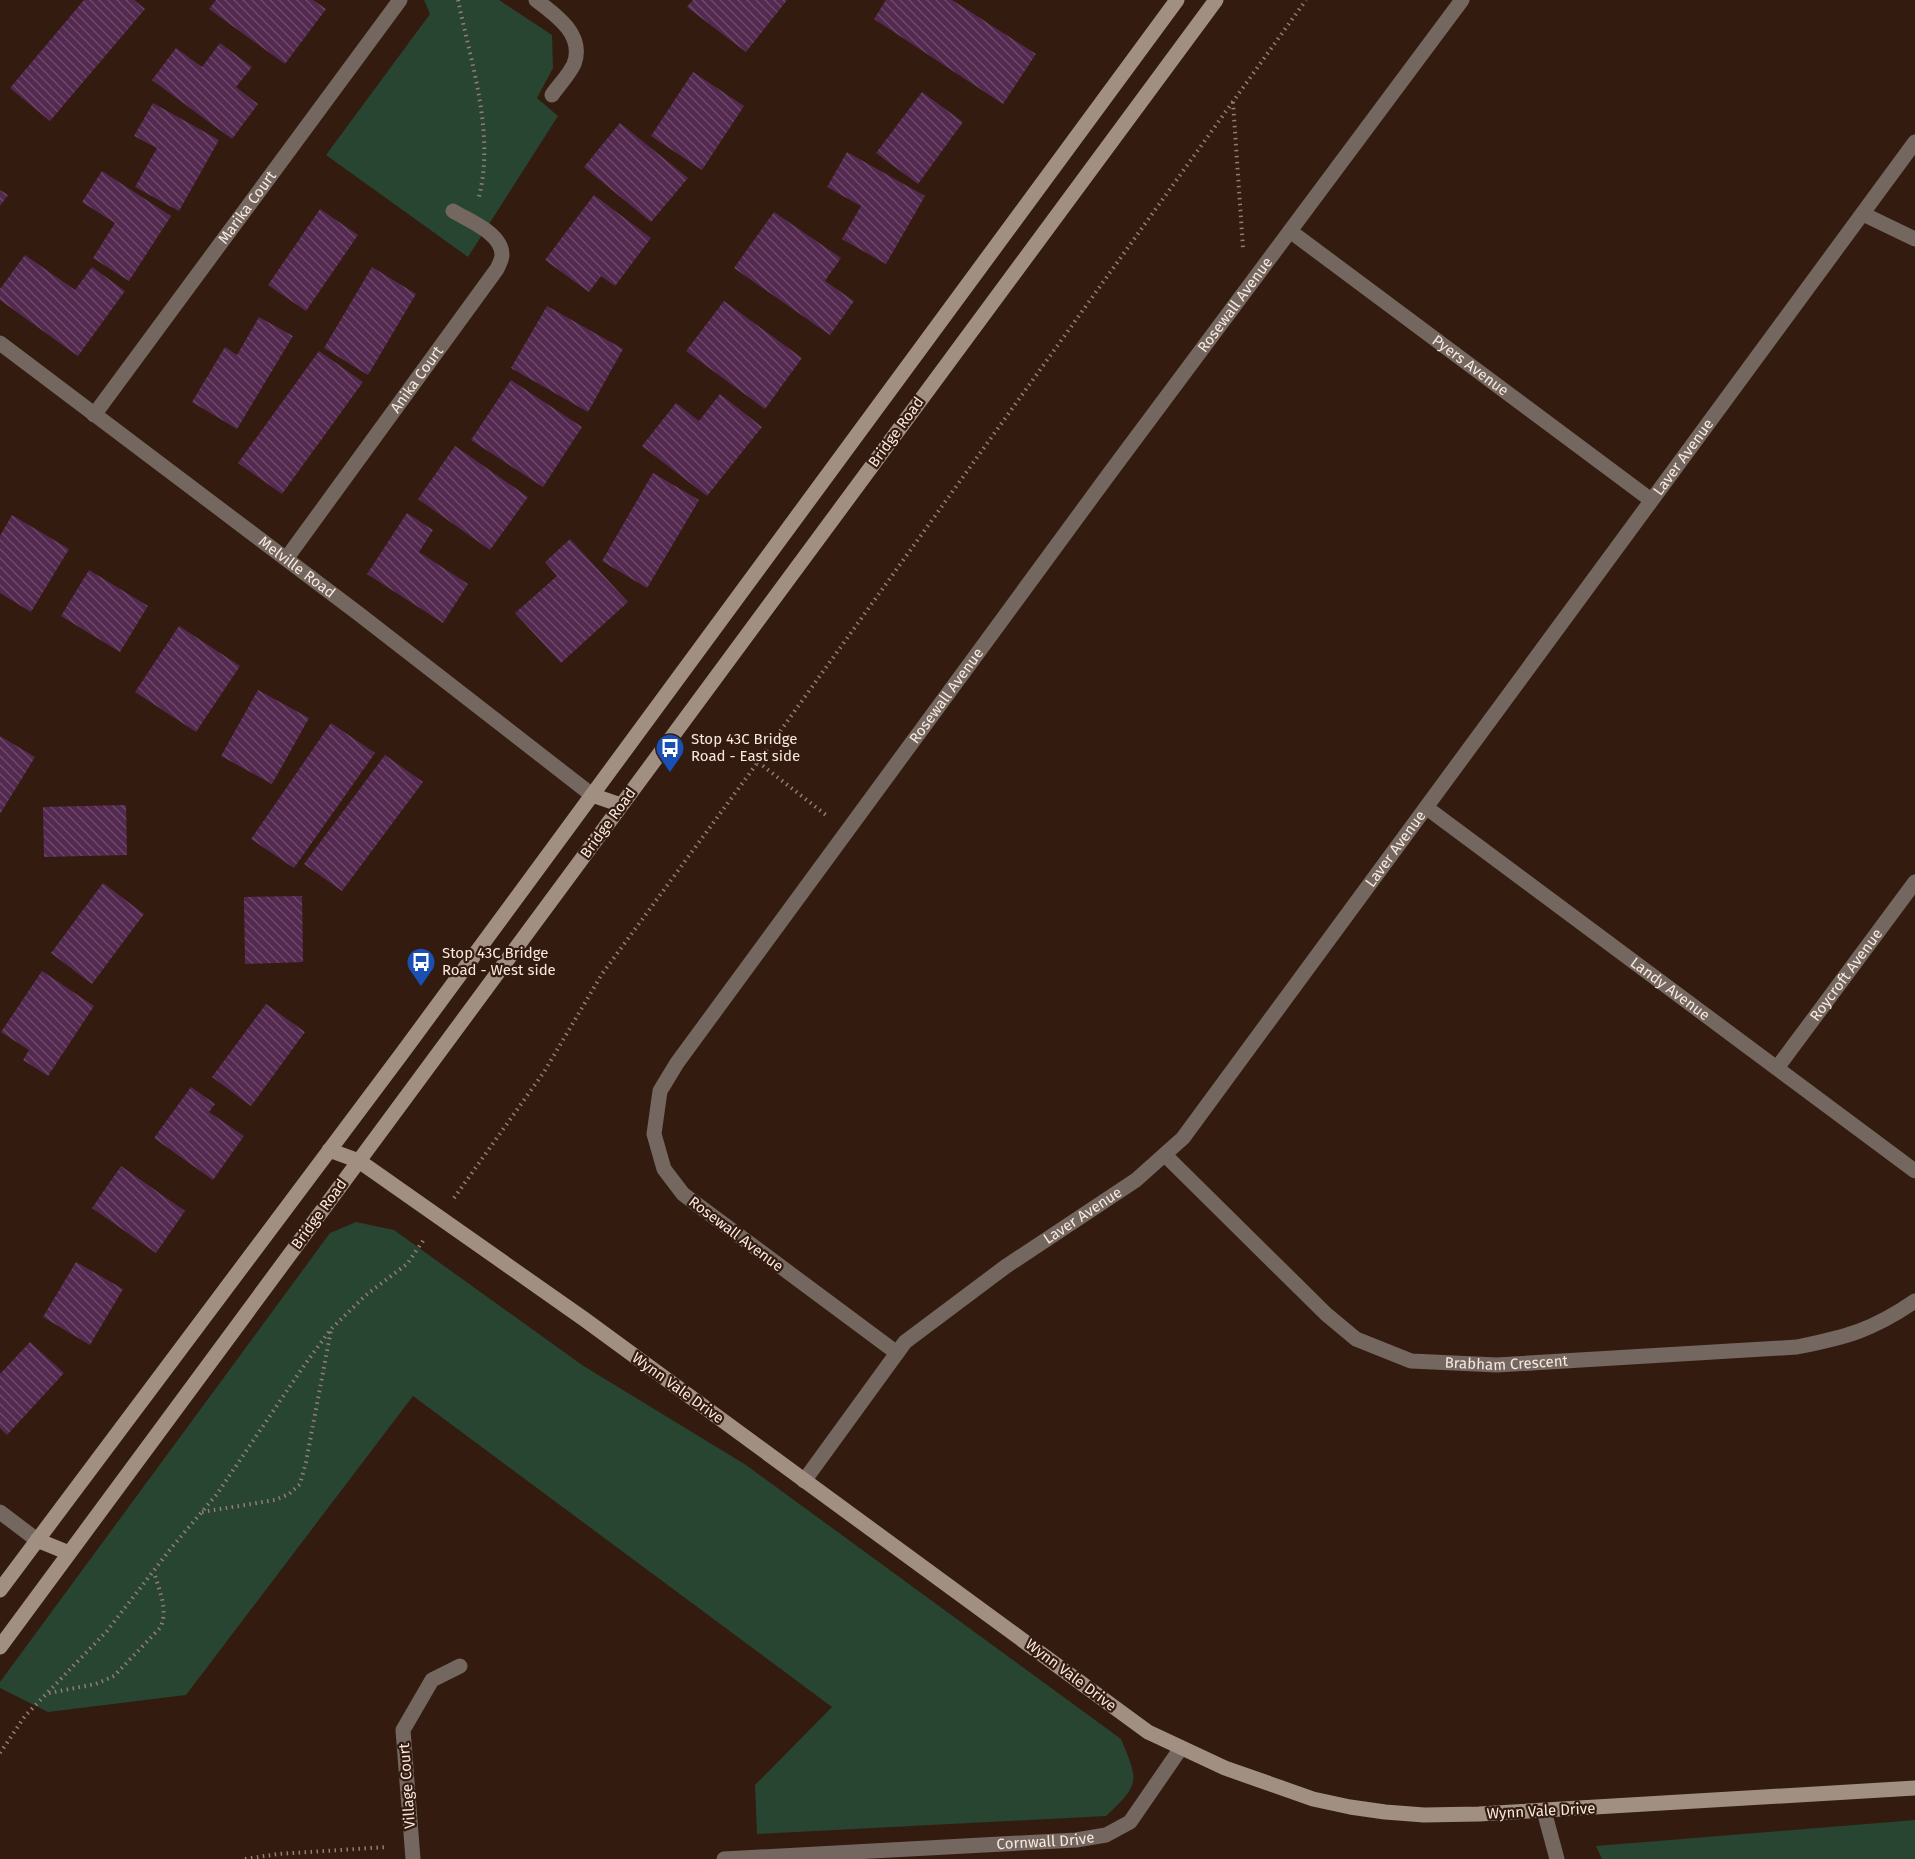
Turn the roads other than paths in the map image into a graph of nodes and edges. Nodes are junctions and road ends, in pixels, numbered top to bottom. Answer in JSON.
{"nodes":[{"id":1,"x":400,"y":0,"type":"edge"},
{"id":2,"x":536,"y":0,"type":"edge"},
{"id":3,"x":1177,"y":0,"type":"edge"},
{"id":4,"x":1216,"y":0,"type":"edge"},
{"id":5,"x":1462,"y":0,"type":"edge"},
{"id":6,"x":552,"y":95,"type":"dead end"},
{"id":7,"x":1915,"y":142,"type":"edge"},
{"id":8,"x":453,"y":211,"type":"dead end"},
{"id":9,"x":1863,"y":214,"type":"junction"},
{"id":10,"x":1290,"y":231,"type":"junction"},
{"id":11,"x":1915,"y":239,"type":"edge"},
{"id":12,"x":0,"y":343,"type":"edge"},
{"id":13,"x":94,"y":415,"type":"junction"},
{"id":14,"x":1651,"y":500,"type":"junction"},
{"id":15,"x":286,"y":559,"type":"junction"},
{"id":16,"x":592,"y":795,"type":"junction"},
{"id":17,"x":621,"y":805,"type":"junction"},
{"id":18,"x":1426,"y":808,"type":"junction"},
{"id":19,"x":1915,"y":882,"type":"edge"},
{"id":20,"x":1778,"y":1068,"type":"junction"},
{"id":21,"x":329,"y":1150,"type":"junction"},
{"id":22,"x":1165,"y":1155,"type":"junction"},
{"id":23,"x":359,"y":1161,"type":"junction"},
{"id":24,"x":1915,"y":1171,"type":"edge"},
{"id":25,"x":1915,"y":1300,"type":"edge"},
{"id":26,"x":897,"y":1353,"type":"junction"},
{"id":27,"x":804,"y":1481,"type":"junction"},
{"id":28,"x":0,"y":1512,"type":"edge"},
{"id":29,"x":37,"y":1540,"type":"junction"},
{"id":30,"x":69,"y":1553,"type":"junction"},
{"id":31,"x":0,"y":1590,"type":"edge"},
{"id":32,"x":0,"y":1647,"type":"edge"},
{"id":33,"x":460,"y":1666,"type":"dead end"},
{"id":34,"x":1181,"y":1748,"type":"junction"},
{"id":35,"x":1915,"y":1788,"type":"edge"},
{"id":36,"x":1544,"y":1811,"type":"junction"},
{"id":37,"x":412,"y":1852,"type":"edge"},
{"id":38,"x":724,"y":1859,"type":"edge"},
{"id":39,"x":1557,"y":1859,"type":"edge"}],
"edges":[{"from":1,"to":13,"type":"street","name":"Marika Court"},
{"from":2,"to":6,"type":"street"},
{"from":3,"to":16,"type":"main road","name":"Bridge Road"},
{"from":4,"to":17,"type":"main road","name":"Bridge Road"},
{"from":5,"to":10,"type":"street","name":"Rosewall Avenue"},
{"from":7,"to":9,"type":"street","name":"Laver Avenue"},
{"from":8,"to":15,"type":"street","name":"Anika Court"},
{"from":9,"to":11,"type":"street"},
{"from":9,"to":14,"type":"street","name":"Laver Avenue"},
{"from":10,"to":14,"type":"street","name":"Pyers Avenue"},
{"from":10,"to":26,"type":"street","name":"Rosewall Avenue"},
{"from":12,"to":13,"type":"street","name":"Melville Road"},
{"from":13,"to":15,"type":"street","name":"Melville Road"},
{"from":14,"to":18,"type":"street","name":"Laver Avenue"},
{"from":15,"to":16,"type":"street","name":"Melville Road"},
{"from":16,"to":17,"type":"main road"},
{"from":16,"to":21,"type":"main road","name":"Bridge Road"},
{"from":17,"to":23,"type":"main road","name":"Bridge Road"},
{"from":18,"to":20,"type":"street","name":"Landy Avenue"},
{"from":18,"to":22,"type":"street","name":"Laver Avenue"},
{"from":19,"to":20,"type":"street","name":"Roycroft Avenue"},
{"from":20,"to":24,"type":"street","name":"Landy Avenue"},
{"from":21,"to":23,"type":"main road","name":"Wynn Vale Drive"},
{"from":21,"to":29,"type":"main road","name":"Bridge Road"},
{"from":22,"to":25,"type":"street","name":"Brabham Crescent"},
{"from":22,"to":26,"type":"street","name":"Laver Avenue"},
{"from":23,"to":27,"type":"main road","name":"Wynn Vale Drive"},
{"from":23,"to":30,"type":"main road","name":"Bridge Road"},
{"from":26,"to":27,"type":"street","name":"Laver Avenue"},
{"from":27,"to":34,"type":"main road","name":"Wynn Vale Drive"},
{"from":28,"to":29,"type":"street"},
{"from":29,"to":30,"type":"main road"},
{"from":29,"to":31,"type":"main road","name":"Bridge Road"},
{"from":30,"to":32,"type":"main road","name":"Bridge Road"},
{"from":33,"to":37,"type":"street","name":"Village Court"},
{"from":34,"to":36,"type":"main road","name":"Wynn Vale Drive"},
{"from":34,"to":38,"type":"street","name":"Cornwall Drive"},
{"from":35,"to":36,"type":"main road","name":"Wynn Vale Drive"},
{"from":36,"to":39,"type":"street"}]}
